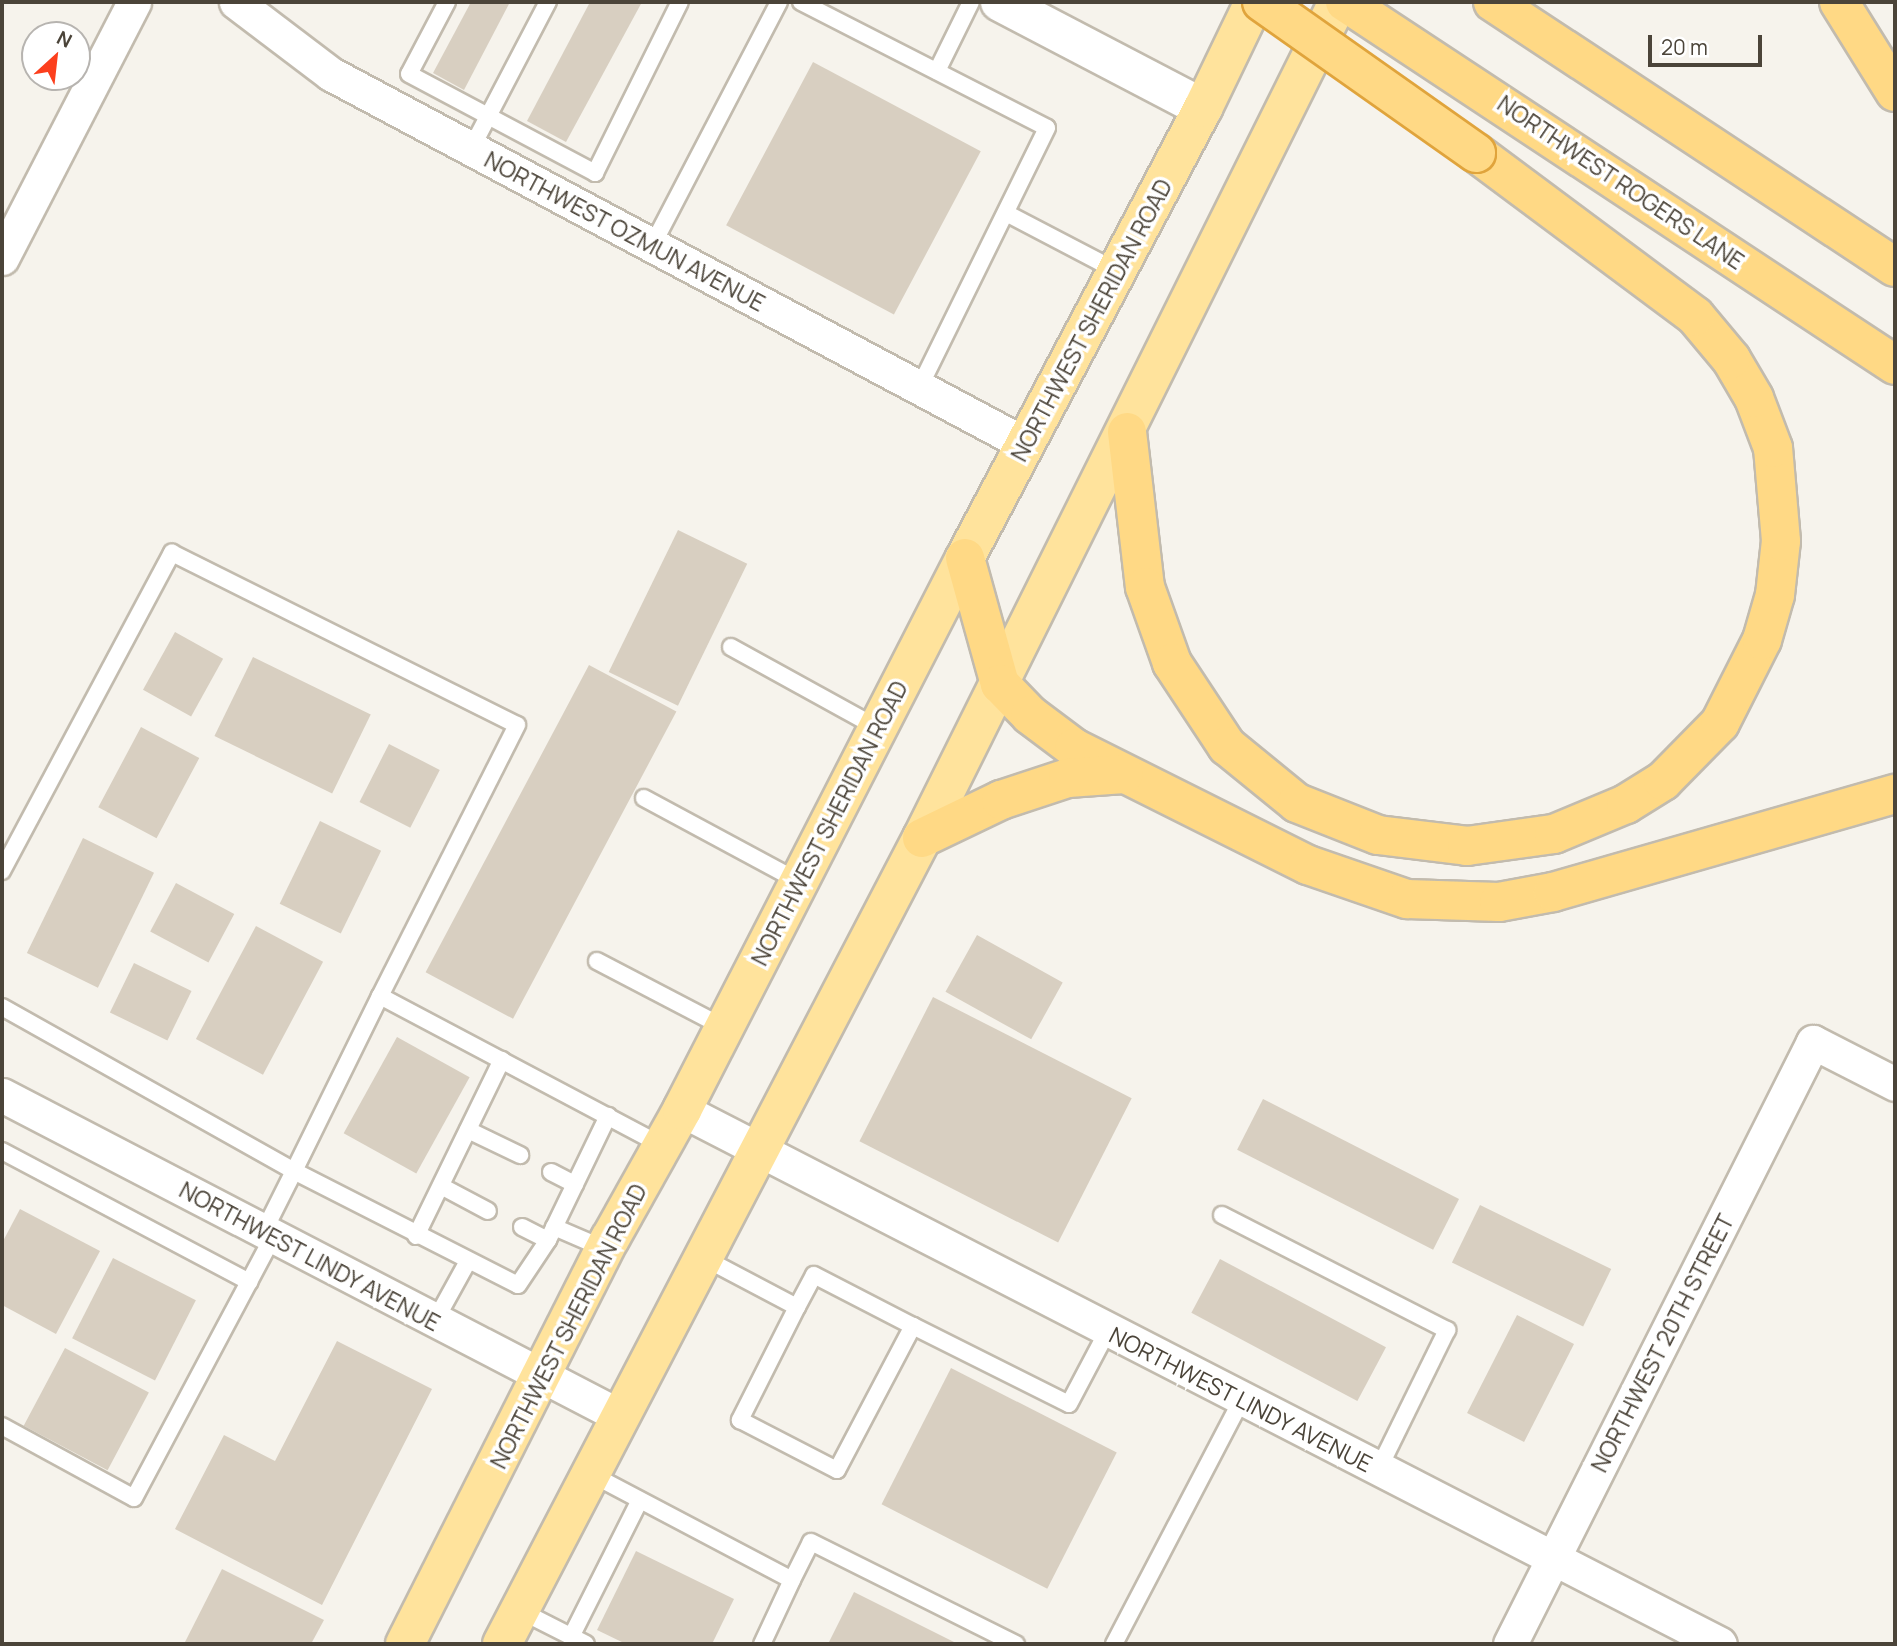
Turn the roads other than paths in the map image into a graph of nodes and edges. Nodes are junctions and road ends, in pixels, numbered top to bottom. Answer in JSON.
{"nodes":[{"id":1,"x":134,"y":2,"type":"edge"},
{"id":2,"x":236,"y":2,"type":"edge"},
{"id":3,"x":447,"y":2,"type":"edge"},
{"id":4,"x":548,"y":2,"type":"edge"},
{"id":5,"x":680,"y":2,"type":"edge"},
{"id":6,"x":779,"y":2,"type":"edge"},
{"id":7,"x":801,"y":2,"type":"edge"},
{"id":8,"x":971,"y":2,"type":"edge"},
{"id":9,"x":1000,"y":2,"type":"edge"},
{"id":10,"x":1254,"y":2,"type":"edge"},
{"id":11,"x":1262,"y":2,"type":"edge"},
{"id":12,"x":1338,"y":2,"type":"edge"},
{"id":13,"x":1345,"y":2,"type":"edge"},
{"id":14,"x":1493,"y":2,"type":"edge"},
{"id":15,"x":1839,"y":2,"type":"edge"},
{"id":16,"x":937,"y":71,"type":"junction"},
{"id":17,"x":401,"y":91,"type":"junction"},
{"id":18,"x":1895,"y":92,"type":"edge"},
{"id":19,"x":1203,"y":108,"type":"junction"},
{"id":20,"x":489,"y":116,"type":"junction"},
{"id":21,"x":471,"y":149,"type":"junction"},
{"id":22,"x":586,"y":189,"type":"junction"},
{"id":23,"x":1006,"y":213,"type":"junction"},
{"id":24,"x":652,"y":246,"type":"junction"},
{"id":25,"x":2,"y":258,"type":"edge"},
{"id":26,"x":1895,"y":267,"type":"edge"},
{"id":27,"x":1117,"y":271,"type":"junction"},
{"id":28,"x":1895,"y":365,"type":"edge"},
{"id":29,"x":919,"y":388,"type":"junction"},
{"id":30,"x":1127,"y":432,"type":"junction"},
{"id":31,"x":1025,"y":444,"type":"junction"},
{"id":32,"x":965,"y":558,"type":"junction"},
{"id":33,"x":731,"y":647,"type":"dead end"},
{"id":34,"x":1000,"y":684,"type":"junction"},
{"id":35,"x":878,"y":728,"type":"junction"},
{"id":36,"x":1124,"y":774,"type":"junction"},
{"id":37,"x":1895,"y":794,"type":"edge"},
{"id":38,"x":644,"y":798,"type":"dead end"},
{"id":39,"x":922,"y":838,"type":"junction"},
{"id":40,"x":2,"y":871,"type":"edge"},
{"id":41,"x":800,"y":882,"type":"junction"},
{"id":42,"x":597,"y":961,"type":"dead end"},
{"id":43,"x":380,"y":996,"type":"junction"},
{"id":44,"x":2,"y":1007,"type":"edge"},
{"id":45,"x":724,"y":1028,"type":"junction"},
{"id":46,"x":502,"y":1060,"type":"junction"},
{"id":47,"x":1895,"y":1084,"type":"edge"},
{"id":48,"x":2,"y":1095,"type":"edge"},
{"id":49,"x":682,"y":1110,"type":"junction"},
{"id":50,"x":608,"y":1116,"type":"junction"},
{"id":51,"x":468,"y":1130,"type":"junction"},
{"id":52,"x":663,"y":1146,"type":"junction"},
{"id":53,"x":2,"y":1151,"type":"edge"},
{"id":54,"x":762,"y":1153,"type":"junction"},
{"id":55,"x":520,"y":1155,"type":"dead end"},
{"id":56,"x":294,"y":1171,"type":"junction"},
{"id":57,"x":551,"y":1172,"type":"dead end"},
{"id":58,"x":575,"y":1184,"type":"junction"},
{"id":59,"x":441,"y":1186,"type":"junction"},
{"id":60,"x":488,"y":1211,"type":"dead end"},
{"id":61,"x":1222,"y":1215,"type":"dead end"},
{"id":62,"x":522,"y":1227,"type":"dead end"},
{"id":63,"x":551,"y":1233,"type":"junction"},
{"id":64,"x":268,"y":1234,"type":"junction"},
{"id":65,"x":416,"y":1236,"type":"junction"},
{"id":66,"x":605,"y":1249,"type":"junction"},
{"id":67,"x":704,"y":1258,"type":"junction"},
{"id":68,"x":467,"y":1263,"type":"junction"},
{"id":69,"x":249,"y":1282,"type":"junction"},
{"id":70,"x":797,"y":1307,"type":"junction"},
{"id":71,"x":435,"y":1321,"type":"junction"},
{"id":72,"x":913,"y":1326,"type":"junction"},
{"id":73,"x":1108,"y":1330,"type":"junction"},
{"id":74,"x":542,"y":1376,"type":"junction"},
{"id":75,"x":1242,"y":1399,"type":"junction"},
{"id":76,"x":618,"y":1415,"type":"junction"},
{"id":77,"x":2,"y":1426,"type":"edge"},
{"id":78,"x":1378,"y":1470,"type":"junction"},
{"id":79,"x":589,"y":1473,"type":"junction"},
{"id":80,"x":640,"y":1500,"type":"junction"},
{"id":81,"x":1554,"y":1560,"type":"junction"},
{"id":82,"x":792,"y":1580,"type":"junction"},
{"id":83,"x":519,"y":1610,"type":"junction"},
{"id":84,"x":571,"y":1637,"type":"junction"},
{"id":85,"x":404,"y":1644,"type":"edge"},
{"id":86,"x":502,"y":1644,"type":"edge"},
{"id":87,"x":586,"y":1644,"type":"edge"},
{"id":88,"x":762,"y":1644,"type":"edge"},
{"id":89,"x":1016,"y":1644,"type":"edge"},
{"id":90,"x":1114,"y":1644,"type":"edge"},
{"id":91,"x":1510,"y":1644,"type":"edge"},
{"id":92,"x":1720,"y":1644,"type":"edge"}],
"edges":[{"from":1,"to":25,"type":"street"},
{"from":2,"to":17,"type":"street","name":"NORTHWEST OZMUN AVENUE"},
{"from":3,"to":17,"type":"lane"},
{"from":4,"to":20,"type":"lane"},
{"from":5,"to":22,"type":"lane"},
{"from":6,"to":24,"type":"lane"},
{"from":7,"to":16,"type":"lane"},
{"from":8,"to":16,"type":"lane"},
{"from":9,"to":19,"type":"street"},
{"from":10,"to":19,"type":"main road","name":"NORTHWEST SHERIDAN ROAD"},
{"from":11,"to":30,"type":"highway","bridge":true},
{"from":12,"to":30,"type":"main road"},
{"from":13,"to":28,"type":"highway","name":"NORTHWEST ROGERS LANE"},
{"from":14,"to":26,"type":"highway"},
{"from":15,"to":18,"type":"highway"},
{"from":16,"to":23,"type":"lane"},
{"from":17,"to":20,"type":"lane"},
{"from":17,"to":21,"type":"street","name":"NORTHWEST OZMUN AVENUE"},
{"from":19,"to":27,"type":"main road","name":"NORTHWEST SHERIDAN ROAD"},
{"from":20,"to":21,"type":"lane"},
{"from":20,"to":22,"type":"lane"},
{"from":21,"to":22,"type":"street","name":"NORTHWEST OZMUN AVENUE"},
{"from":22,"to":24,"type":"street","name":"NORTHWEST OZMUN AVENUE"},
{"from":23,"to":27,"type":"lane"},
{"from":23,"to":29,"type":"lane"},
{"from":24,"to":29,"type":"street","name":"NORTHWEST OZMUN AVENUE"},
{"from":27,"to":31,"type":"main road","name":"NORTHWEST SHERIDAN ROAD"},
{"from":29,"to":31,"type":"street","name":"NORTHWEST OZMUN AVENUE"},
{"from":30,"to":34,"type":"main road"},
{"from":31,"to":32,"type":"main road","name":"NORTHWEST SHERIDAN ROAD"},
{"from":32,"to":34,"type":"highway"},
{"from":32,"to":35,"type":"main road","name":"NORTHWEST SHERIDAN ROAD"},
{"from":33,"to":35,"type":"lane"},
{"from":34,"to":36,"type":"highway"},
{"from":34,"to":39,"type":"main road"},
{"from":35,"to":41,"type":"main road","name":"NORTHWEST SHERIDAN ROAD"},
{"from":36,"to":37,"type":"highway"},
{"from":36,"to":39,"type":"highway"},
{"from":38,"to":41,"type":"lane"},
{"from":39,"to":54,"type":"main road"},
{"from":40,"to":43,"type":"lane"},
{"from":41,"to":45,"type":"main road","name":"NORTHWEST SHERIDAN ROAD"},
{"from":42,"to":45,"type":"lane"},
{"from":43,"to":46,"type":"lane"},
{"from":43,"to":56,"type":"lane"},
{"from":44,"to":56,"type":"lane"},
{"from":45,"to":49,"type":"main road","name":"NORTHWEST SHERIDAN ROAD"},
{"from":46,"to":50,"type":"lane"},
{"from":46,"to":51,"type":"lane"},
{"from":47,"to":81,"type":"street","name":"NORTHWEST 20TH STREET"},
{"from":48,"to":64,"type":"street","name":"NORTHWEST LINDY AVENUE"},
{"from":49,"to":52,"type":"main road","name":"NORTHWEST SHERIDAN ROAD"},
{"from":49,"to":54,"type":"street","name":"NORTHWEST LINDY AVENUE"},
{"from":50,"to":52,"type":"lane"},
{"from":50,"to":58,"type":"lane"},
{"from":51,"to":55,"type":"lane"},
{"from":51,"to":59,"type":"lane"},
{"from":52,"to":66,"type":"main road","name":"NORTHWEST SHERIDAN ROAD"},
{"from":53,"to":69,"type":"lane"},
{"from":54,"to":67,"type":"main road"},
{"from":54,"to":73,"type":"street","name":"NORTHWEST LINDY AVENUE"},
{"from":56,"to":64,"type":"lane"},
{"from":56,"to":65,"type":"lane"},
{"from":57,"to":58,"type":"lane"},
{"from":58,"to":63,"type":"lane"},
{"from":59,"to":60,"type":"lane"},
{"from":59,"to":65,"type":"lane"},
{"from":61,"to":78,"type":"lane"},
{"from":62,"to":63,"type":"lane"},
{"from":63,"to":66,"type":"lane"},
{"from":63,"to":68,"type":"lane"},
{"from":64,"to":69,"type":"lane"},
{"from":64,"to":71,"type":"street","name":"NORTHWEST LINDY AVENUE"},
{"from":65,"to":68,"type":"lane"},
{"from":66,"to":74,"type":"main road","name":"NORTHWEST SHERIDAN ROAD"},
{"from":67,"to":70,"type":"lane"},
{"from":67,"to":76,"type":"main road"},
{"from":68,"to":71,"type":"lane"},
{"from":69,"to":77,"type":"lane"},
{"from":70,"to":72,"type":"lane"},
{"from":70,"to":72,"type":"lane"},
{"from":71,"to":74,"type":"street","name":"NORTHWEST LINDY AVENUE"},
{"from":72,"to":73,"type":"lane"},
{"from":73,"to":75,"type":"street","name":"NORTHWEST LINDY AVENUE"},
{"from":74,"to":76,"type":"street","name":"NORTHWEST LINDY AVENUE"},
{"from":74,"to":85,"type":"main road","name":"NORTHWEST SHERIDAN ROAD"},
{"from":75,"to":78,"type":"street","name":"NORTHWEST LINDY AVENUE"},
{"from":75,"to":90,"type":"lane"},
{"from":76,"to":79,"type":"main road"},
{"from":78,"to":81,"type":"street","name":"NORTHWEST LINDY AVENUE"},
{"from":79,"to":80,"type":"lane"},
{"from":79,"to":83,"type":"main road"},
{"from":80,"to":82,"type":"lane"},
{"from":80,"to":84,"type":"lane"},
{"from":81,"to":91,"type":"street","name":"NORTHWEST 20TH STREET"},
{"from":81,"to":92,"type":"street","name":"NORTHWEST LINDY AVENUE"},
{"from":82,"to":88,"type":"lane"},
{"from":82,"to":89,"type":"lane"},
{"from":83,"to":84,"type":"lane"},
{"from":83,"to":86,"type":"main road"},
{"from":84,"to":87,"type":"lane"}]}
